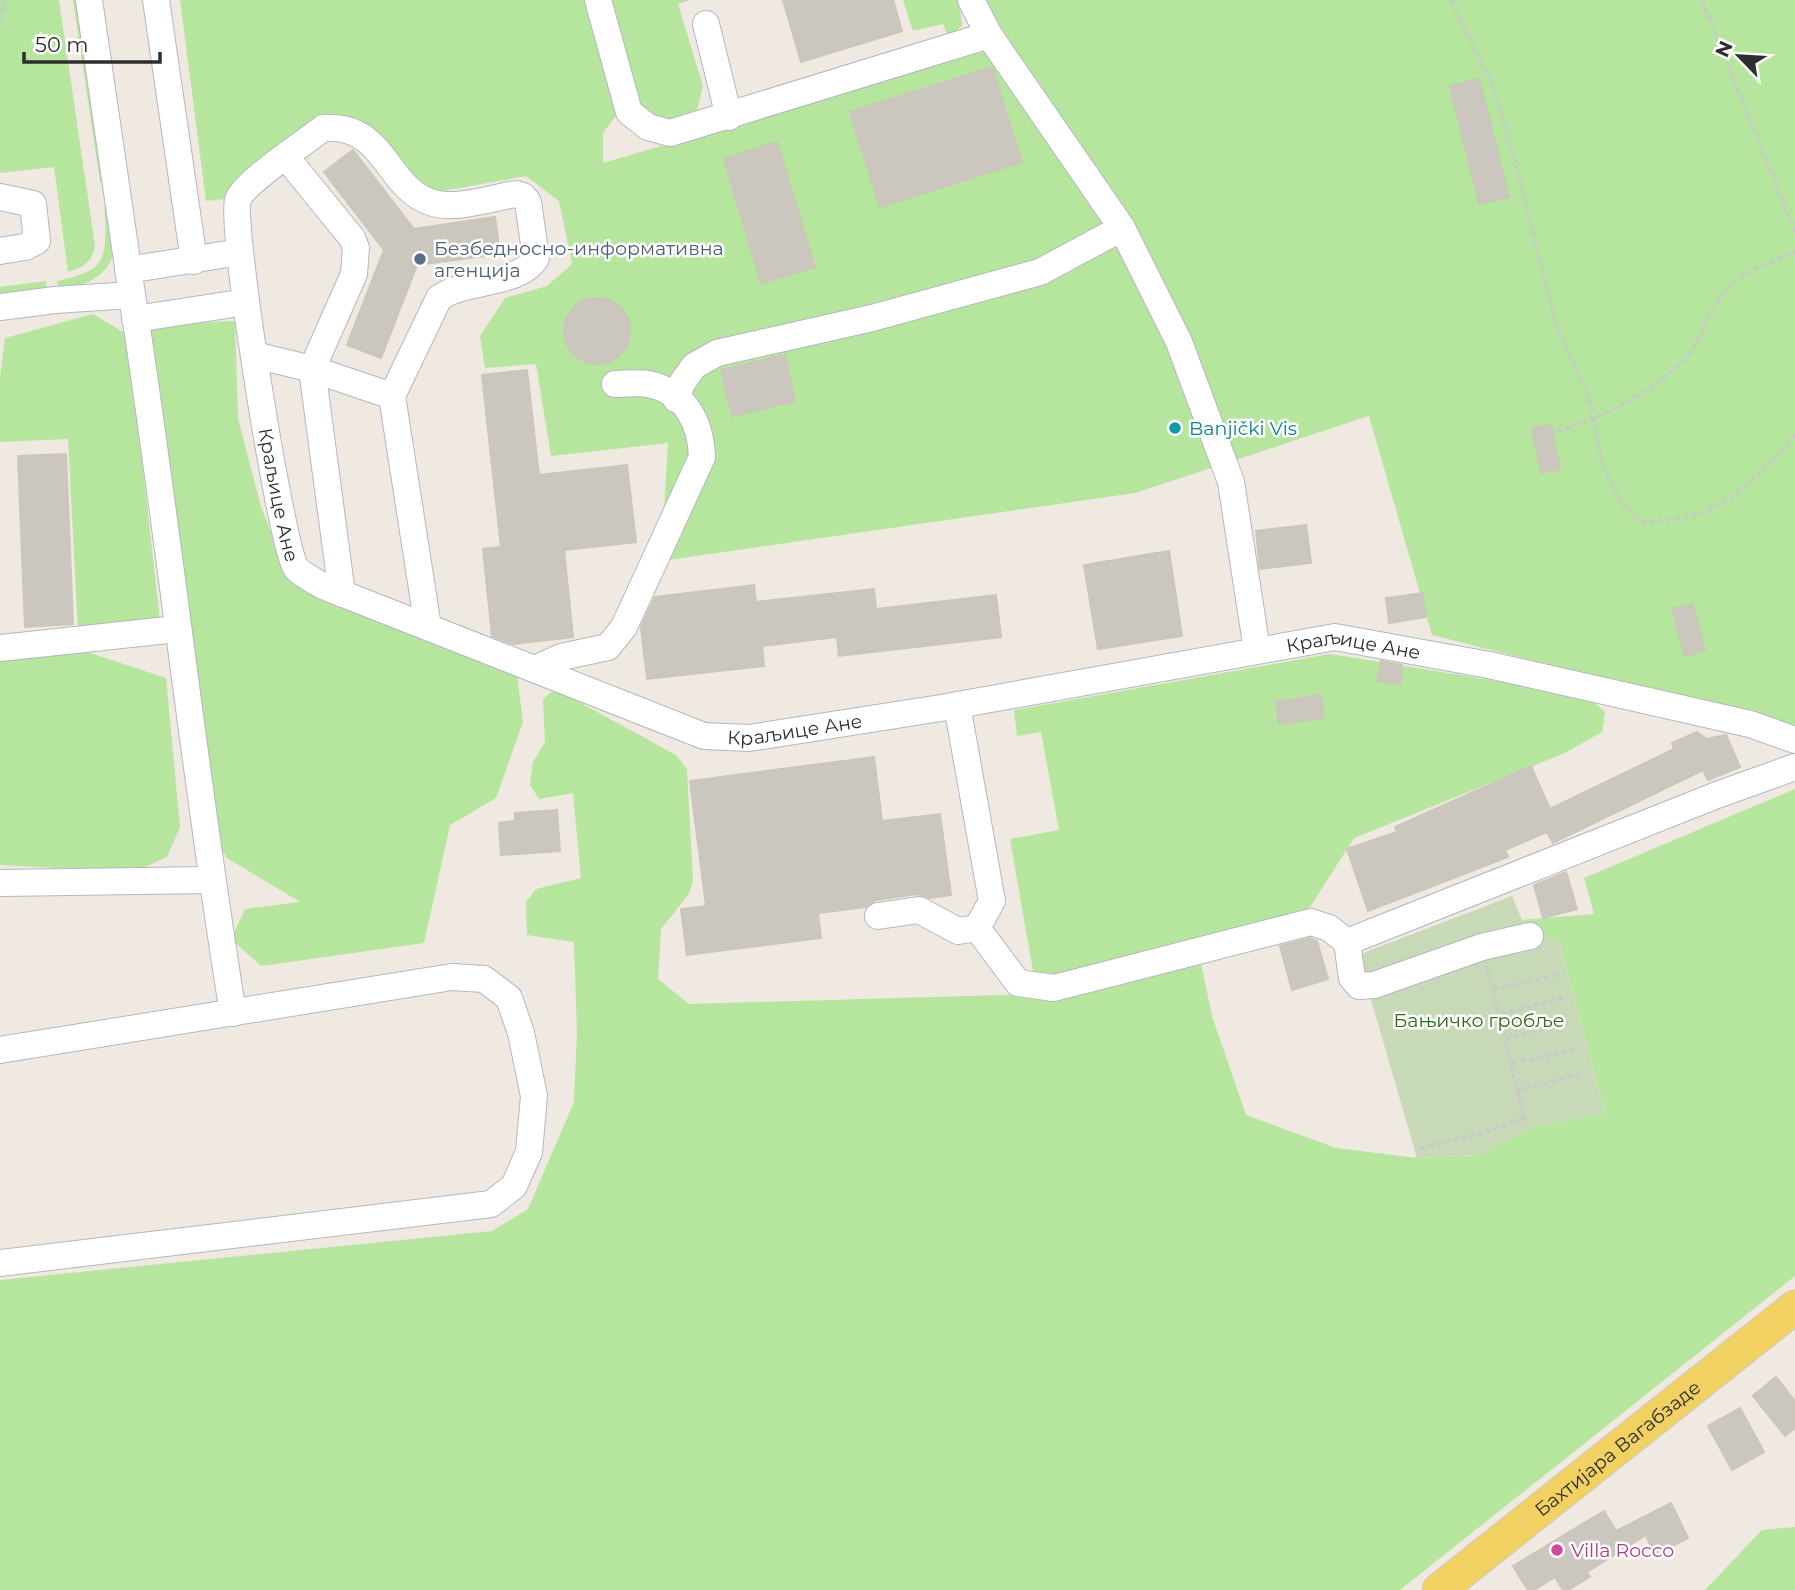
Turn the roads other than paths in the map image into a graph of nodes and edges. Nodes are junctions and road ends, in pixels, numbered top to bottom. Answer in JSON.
{"nodes":[{"id":1,"x":89,"y":0,"type":"edge"},
{"id":2,"x":156,"y":0,"type":"edge"},
{"id":3,"x":598,"y":0,"type":"edge"},
{"id":4,"x":971,"y":0,"type":"edge"},
{"id":5,"x":706,"y":24,"type":"dead end"},
{"id":6,"x":989,"y":35,"type":"junction"},
{"id":7,"x":729,"y":117,"type":"junction"},
{"id":8,"x":286,"y":157,"type":"junction"},
{"id":9,"x":0,"y":197,"type":"edge"},
{"id":10,"x":1122,"y":228,"type":"junction"},
{"id":11,"x":0,"y":251,"type":"edge"},
{"id":12,"x":240,"y":252,"type":"junction"},
{"id":13,"x":194,"y":261,"type":"junction"},
{"id":14,"x":132,"y":294,"type":"junction"},
{"id":15,"x":246,"y":302,"type":"junction"},
{"id":16,"x":0,"y":307,"type":"edge"},
{"id":17,"x":255,"y":355,"type":"junction"},
{"id":18,"x":312,"y":369,"type":"junction"},
{"id":19,"x":615,"y":384,"type":"dead end"},
{"id":20,"x":392,"y":396,"type":"junction"},
{"id":21,"x":676,"y":399,"type":"junction"},
{"id":22,"x":342,"y":594,"type":"junction"},
{"id":23,"x":428,"y":627,"type":"junction"},
{"id":24,"x":177,"y":629,"type":"junction"},
{"id":25,"x":0,"y":648,"type":"edge"},
{"id":26,"x":1257,"y":650,"type":"junction"},
{"id":27,"x":535,"y":669,"type":"junction"},
{"id":28,"x":957,"y":705,"type":"junction"},
{"id":29,"x":1795,"y":740,"type":"edge"},
{"id":30,"x":1795,"y":767,"type":"edge"},
{"id":31,"x":211,"y":880,"type":"junction"},
{"id":32,"x":0,"y":883,"type":"edge"},
{"id":33,"x":878,"y":916,"type":"dead end"},
{"id":34,"x":977,"y":928,"type":"junction"},
{"id":35,"x":1530,"y":936,"type":"dead end"},
{"id":36,"x":1346,"y":942,"type":"junction"},
{"id":37,"x":233,"y":1013,"type":"junction"},
{"id":38,"x":0,"y":1050,"type":"edge"},
{"id":39,"x":0,"y":1262,"type":"edge"},
{"id":40,"x":1795,"y":1307,"type":"edge"},
{"id":41,"x":1439,"y":1590,"type":"edge"}],
"edges":[{"from":1,"to":14,"type":"street"},
{"from":2,"to":13,"type":"street"},
{"from":3,"to":7,"type":"street"},
{"from":4,"to":6,"type":"street"},
{"from":5,"to":7,"type":"street"},
{"from":6,"to":7,"type":"street"},
{"from":6,"to":10,"type":"street"},
{"from":8,"to":12,"type":"street","name":"Краљице Ане"},
{"from":8,"to":18,"type":"street"},
{"from":8,"to":20,"type":"street","name":"Краљице Ане"},
{"from":9,"to":11,"type":"street"},
{"from":10,"to":21,"type":"street"},
{"from":10,"to":26,"type":"street"},
{"from":12,"to":13,"type":"street"},
{"from":12,"to":15,"type":"street","name":"Краљице Ане"},
{"from":13,"to":14,"type":"street"},
{"from":14,"to":15,"type":"street"},
{"from":14,"to":16,"type":"street"},
{"from":14,"to":24,"type":"street"},
{"from":15,"to":17,"type":"street","name":"Краљице Ане"},
{"from":17,"to":18,"type":"street"},
{"from":17,"to":22,"type":"street","name":"Краљице Ане"},
{"from":18,"to":20,"type":"street"},
{"from":18,"to":22,"type":"street"},
{"from":19,"to":21,"type":"street"},
{"from":20,"to":23,"type":"street"},
{"from":21,"to":27,"type":"street"},
{"from":22,"to":23,"type":"street","name":"Краљице Ане"},
{"from":23,"to":27,"type":"street","name":"Краљице Ане"},
{"from":24,"to":25,"type":"street"},
{"from":24,"to":31,"type":"street"},
{"from":26,"to":28,"type":"street","name":"Краљице Ане"},
{"from":26,"to":29,"type":"street","name":"Краљице Ане"},
{"from":27,"to":28,"type":"street","name":"Краљице Ане"},
{"from":28,"to":34,"type":"street"},
{"from":30,"to":36,"type":"street"},
{"from":31,"to":32,"type":"street"},
{"from":31,"to":37,"type":"street"},
{"from":33,"to":34,"type":"street"},
{"from":34,"to":36,"type":"street"},
{"from":35,"to":36,"type":"street"},
{"from":37,"to":38,"type":"street"},
{"from":37,"to":39,"type":"street"},
{"from":40,"to":41,"type":"main road","name":"Бахтијара Вагабзаде"}]}
